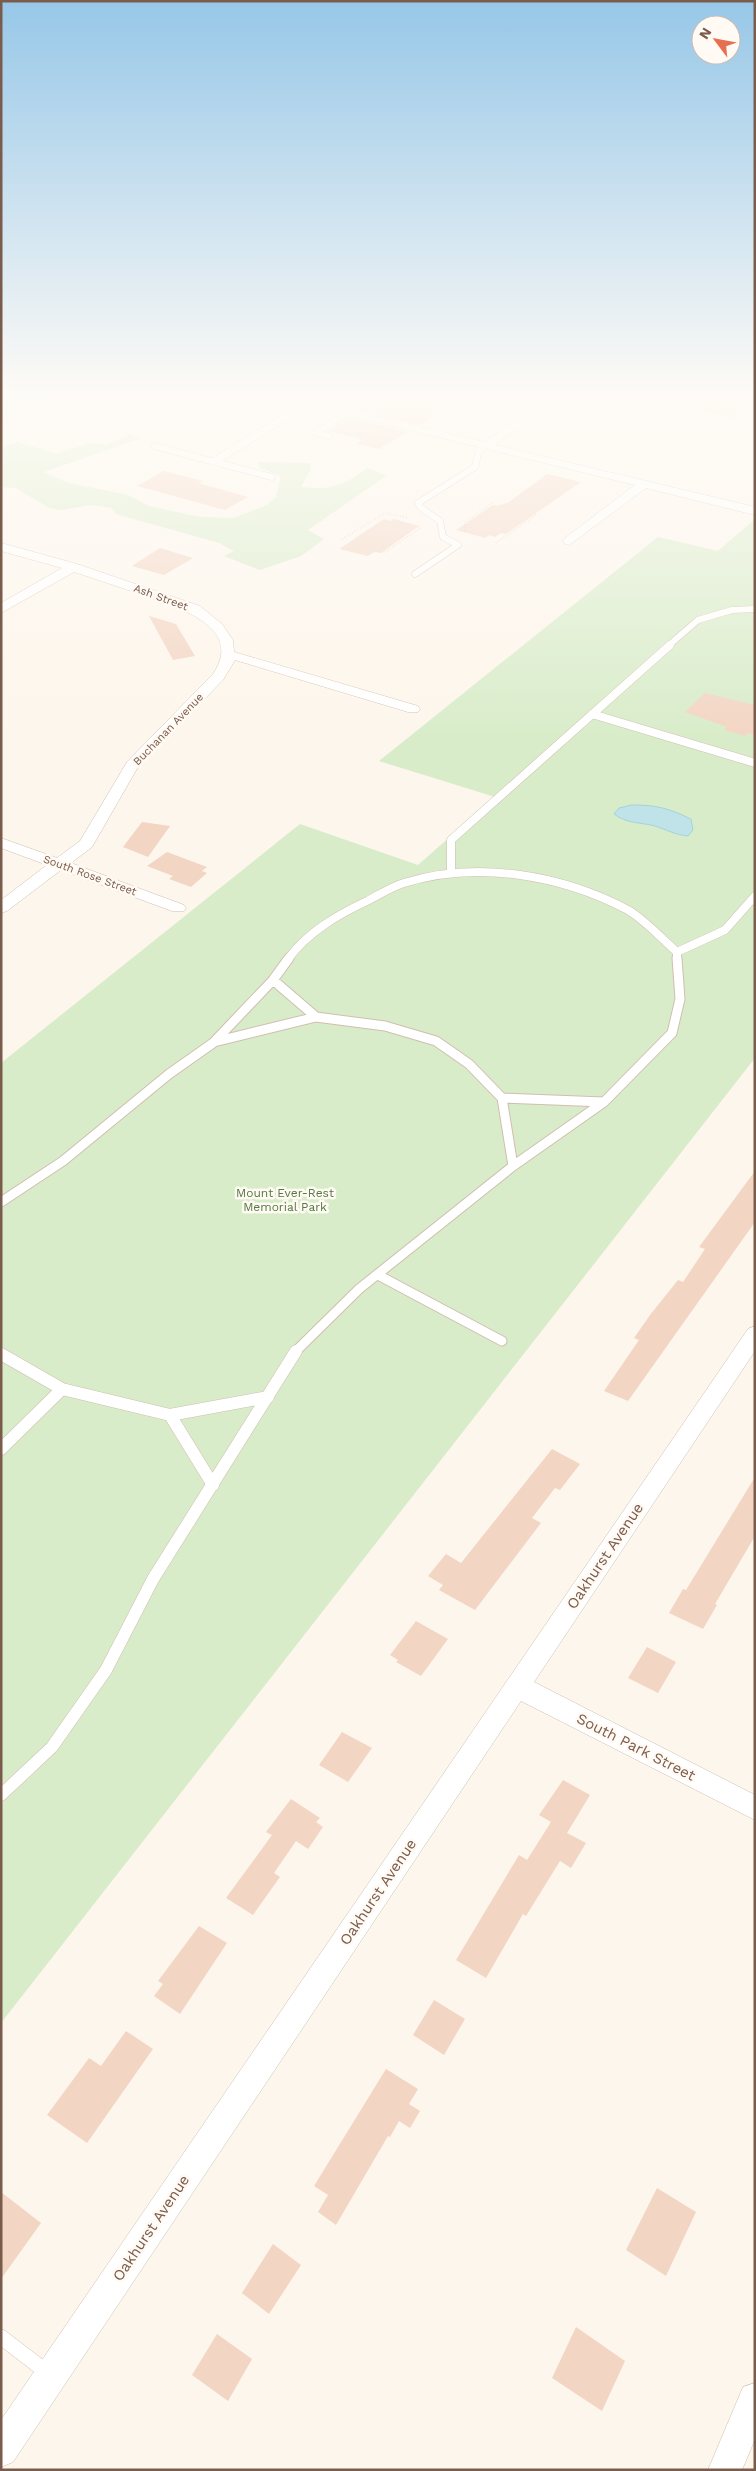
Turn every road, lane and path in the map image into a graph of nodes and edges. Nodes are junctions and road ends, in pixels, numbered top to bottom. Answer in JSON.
{"nodes":[{"id":1,"x":384,"y":513,"type":"edge"},
{"id":2,"x":387,"y":513,"type":"edge"},
{"id":3,"x":432,"y":513,"type":"edge"},
{"id":4,"x":477,"y":513,"type":"edge"},
{"id":5,"x":605,"y":513,"type":"edge"},
{"id":6,"x":537,"y":514,"type":"dead end"},
{"id":7,"x":414,"y":519,"type":"dead end"},
{"id":8,"x":425,"y":522,"type":"dead end"},
{"id":9,"x":464,"y":534,"type":"dead end"},
{"id":10,"x":342,"y":539,"type":"dead end"},
{"id":11,"x":568,"y":541,"type":"dead end"},
{"id":12,"x":496,"y":543,"type":"dead end"},
{"id":13,"x":1,"y":547,"type":"edge"},
{"id":14,"x":385,"y":552,"type":"dead end"},
{"id":15,"x":73,"y":567,"type":"junction"},
{"id":16,"x":415,"y":574,"type":"dead end"},
{"id":17,"x":755,"y":608,"type":"edge"},
{"id":18,"x":1,"y":610,"type":"edge"},
{"id":19,"x":228,"y":654,"type":"junction"},
{"id":20,"x":413,"y":709,"type":"dead end"},
{"id":21,"x":592,"y":714,"type":"junction"},
{"id":22,"x":755,"y":763,"type":"edge"},
{"id":23,"x":1,"y":843,"type":"edge"},
{"id":24,"x":61,"y":865,"type":"junction"},
{"id":25,"x":451,"y":872,"type":"junction"},
{"id":26,"x":755,"y":896,"type":"edge"},
{"id":27,"x":1,"y":908,"type":"edge"},
{"id":28,"x":178,"y":908,"type":"dead end"},
{"id":29,"x":677,"y":952,"type":"junction"},
{"id":30,"x":273,"y":980,"type":"junction"},
{"id":31,"x":316,"y":1017,"type":"junction"},
{"id":32,"x":214,"y":1043,"type":"junction"},
{"id":33,"x":502,"y":1098,"type":"junction"},
{"id":34,"x":604,"y":1102,"type":"junction"},
{"id":35,"x":512,"y":1166,"type":"junction"},
{"id":36,"x":1,"y":1202,"type":"edge"},
{"id":37,"x":378,"y":1274,"type":"junction"},
{"id":38,"x":755,"y":1334,"type":"edge"},
{"id":39,"x":502,"y":1341,"type":"dead end"},
{"id":40,"x":3,"y":1358,"type":"edge"},
{"id":41,"x":62,"y":1389,"type":"junction"},
{"id":42,"x":268,"y":1397,"type":"junction"},
{"id":43,"x":170,"y":1415,"type":"junction"},
{"id":44,"x":1,"y":1449,"type":"edge"},
{"id":45,"x":213,"y":1485,"type":"junction"},
{"id":46,"x":517,"y":1686,"type":"junction"},
{"id":47,"x":1,"y":1795,"type":"edge"},
{"id":48,"x":755,"y":1808,"type":"edge"},
{"id":49,"x":1,"y":2337,"type":"edge"},
{"id":50,"x":52,"y":2375,"type":"junction"},
{"id":51,"x":755,"y":2399,"type":"edge"},
{"id":52,"x":1,"y":2450,"type":"edge"},
{"id":53,"x":725,"y":2470,"type":"edge"}],
"edges":[{"from":1,"to":10,"type":"path"},
{"from":2,"to":7,"type":"path"},
{"from":3,"to":16,"type":"lane"},
{"from":4,"to":9,"type":"path"},
{"from":5,"to":11,"type":"street"},
{"from":6,"to":12,"type":"path"},
{"from":8,"to":14,"type":"path"},
{"from":13,"to":15,"type":"street","name":"Ash Street"},
{"from":15,"to":18,"type":"street"},
{"from":15,"to":19,"type":"street","name":"Ash Street"},
{"from":17,"to":21,"type":"lane"},
{"from":19,"to":20,"type":"street"},
{"from":19,"to":24,"type":"street","name":"Buchanan Avenue"},
{"from":21,"to":22,"type":"lane"},
{"from":21,"to":25,"type":"lane"},
{"from":23,"to":24,"type":"street","name":"South Rose Street"},
{"from":24,"to":27,"type":"street","name":"Buchanan Avenue"},
{"from":24,"to":28,"type":"street","name":"South Rose Street"},
{"from":25,"to":29,"type":"lane"},
{"from":25,"to":30,"type":"lane"},
{"from":26,"to":29,"type":"lane"},
{"from":29,"to":34,"type":"lane"},
{"from":30,"to":31,"type":"lane"},
{"from":30,"to":32,"type":"lane"},
{"from":31,"to":32,"type":"lane"},
{"from":31,"to":33,"type":"lane"},
{"from":32,"to":36,"type":"lane"},
{"from":33,"to":34,"type":"lane"},
{"from":33,"to":35,"type":"lane"},
{"from":34,"to":35,"type":"lane"},
{"from":35,"to":37,"type":"lane"},
{"from":37,"to":39,"type":"lane"},
{"from":37,"to":42,"type":"lane"},
{"from":38,"to":46,"type":"street","name":"Oakhurst Avenue"},
{"from":40,"to":41,"type":"lane"},
{"from":41,"to":43,"type":"lane"},
{"from":41,"to":44,"type":"lane"},
{"from":42,"to":43,"type":"lane"},
{"from":42,"to":45,"type":"lane"},
{"from":43,"to":45,"type":"lane"},
{"from":45,"to":47,"type":"lane"},
{"from":46,"to":48,"type":"street","name":"South Park Street"},
{"from":46,"to":50,"type":"street","name":"Oakhurst Avenue"},
{"from":49,"to":50,"type":"lane"},
{"from":50,"to":52,"type":"street","name":"Oakhurst Avenue"},
{"from":51,"to":53,"type":"street"}]}
